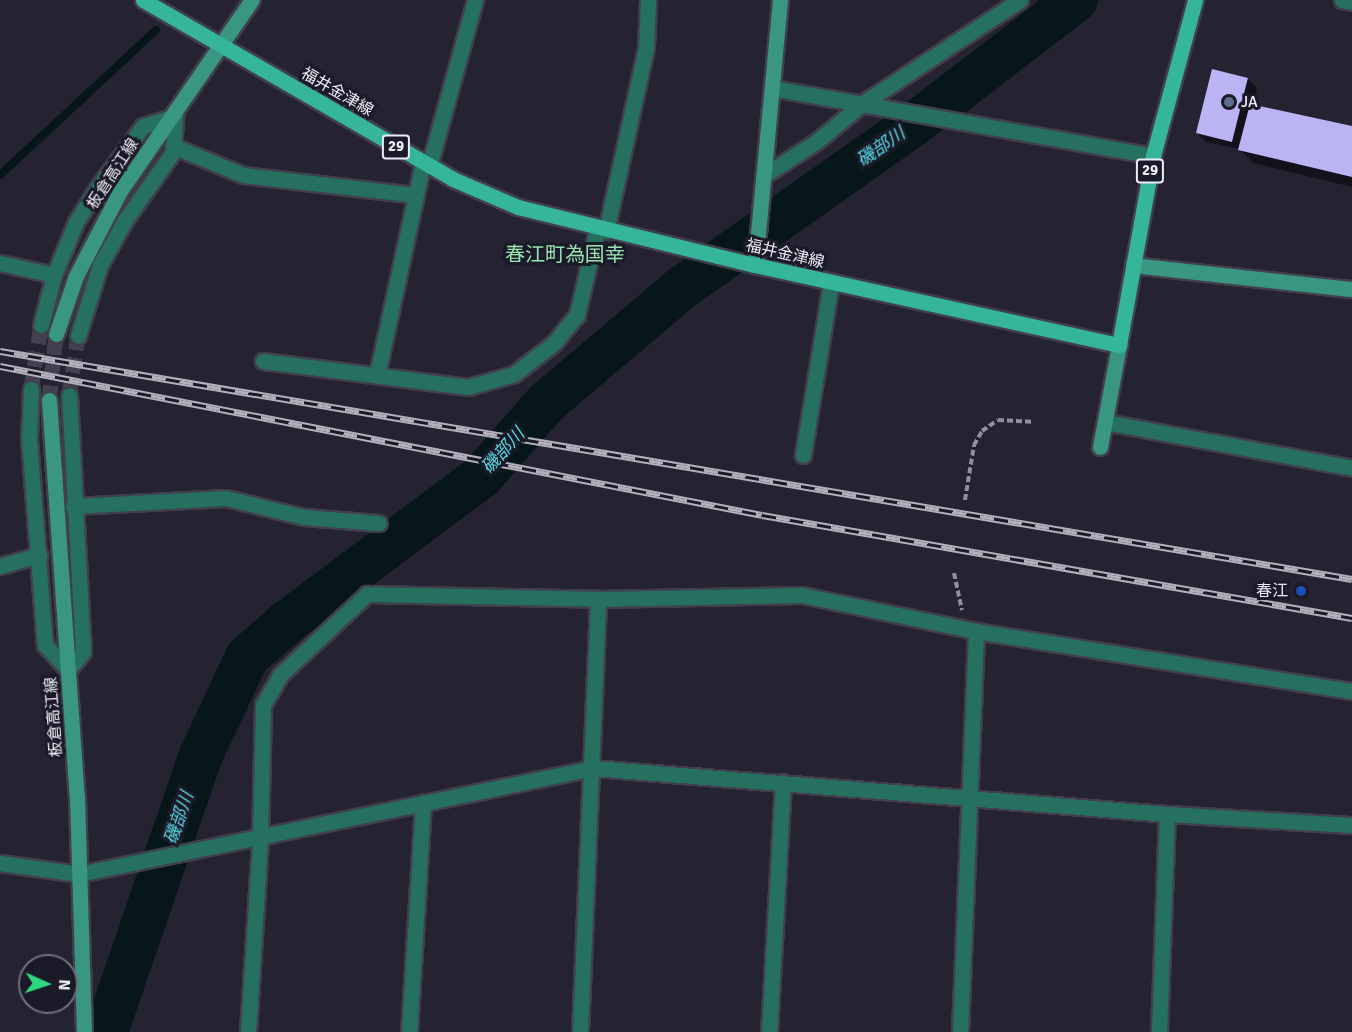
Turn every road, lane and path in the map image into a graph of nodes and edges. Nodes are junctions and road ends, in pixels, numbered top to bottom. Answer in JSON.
{"nodes":[{"id":1,"x":143,"y":0,"type":"edge"},
{"id":2,"x":252,"y":0,"type":"edge"},
{"id":3,"x":475,"y":0,"type":"edge"},
{"id":4,"x":648,"y":0,"type":"edge"},
{"id":5,"x":780,"y":0,"type":"edge"},
{"id":6,"x":1020,"y":0,"type":"edge"},
{"id":7,"x":1195,"y":0,"type":"edge"},
{"id":8,"x":1342,"y":0,"type":"edge"},
{"id":9,"x":1352,"y":2,"type":"edge"},
{"id":10,"x":223,"y":47,"type":"junction"},
{"id":11,"x":772,"y":88,"type":"junction"},
{"id":12,"x":868,"y":104,"type":"junction"},
{"id":13,"x":175,"y":116,"type":"junction"},
{"id":14,"x":173,"y":146,"type":"junction"},
{"id":15,"x":1153,"y":156,"type":"junction"},
{"id":16,"x":426,"y":164,"type":"junction"},
{"id":17,"x":763,"y":180,"type":"junction"},
{"id":18,"x":415,"y":195,"type":"junction"},
{"id":19,"x":601,"y":230,"type":"junction"},
{"id":20,"x":0,"y":263,"type":"edge"},
{"id":21,"x":1133,"y":265,"type":"junction"},
{"id":22,"x":755,"y":266,"type":"junction"},
{"id":23,"x":54,"y":275,"type":"junction"},
{"id":24,"x":831,"y":283,"type":"junction"},
{"id":25,"x":1352,"y":289,"type":"edge"},
{"id":26,"x":41,"y":325,"type":"tunnel mouth"},
{"id":27,"x":56,"y":334,"type":"tunnel mouth"},
{"id":28,"x":78,"y":336,"type":"tunnel mouth"},
{"id":29,"x":1119,"y":345,"type":"junction"},
{"id":30,"x":262,"y":361,"type":"dead end"},
{"id":31,"x":377,"y":375,"type":"junction"},
{"id":32,"x":31,"y":389,"type":"tunnel mouth"},
{"id":33,"x":69,"y":395,"type":"tunnel mouth"},
{"id":34,"x":49,"y":400,"type":"tunnel mouth"},
{"id":35,"x":1033,"y":422,"type":"dead end"},
{"id":36,"x":1105,"y":422,"type":"junction"},
{"id":37,"x":1101,"y":447,"type":"dead end"},
{"id":38,"x":803,"y":455,"type":"dead end"},
{"id":39,"x":1352,"y":468,"type":"edge"},
{"id":40,"x":965,"y":500,"type":"dead end"},
{"id":41,"x":73,"y":506,"type":"junction"},
{"id":42,"x":379,"y":523,"type":"dead end"},
{"id":43,"x":39,"y":555,"type":"junction"},
{"id":44,"x":0,"y":566,"type":"edge"},
{"id":45,"x":954,"y":573,"type":"dead end"},
{"id":46,"x":598,"y":599,"type":"junction"},
{"id":47,"x":976,"y":631,"type":"junction"},
{"id":48,"x":68,"y":670,"type":"junction"},
{"id":49,"x":1352,"y":691,"type":"edge"},
{"id":50,"x":593,"y":768,"type":"junction"},
{"id":51,"x":783,"y":782,"type":"junction"},
{"id":52,"x":969,"y":796,"type":"junction"},
{"id":53,"x":423,"y":802,"type":"junction"},
{"id":54,"x":1167,"y":814,"type":"junction"},
{"id":55,"x":1352,"y":825,"type":"edge"},
{"id":56,"x":260,"y":839,"type":"junction"},
{"id":57,"x":0,"y":863,"type":"edge"},
{"id":58,"x":79,"y":874,"type":"junction"},
{"id":59,"x":84,"y":1032,"type":"edge"},
{"id":60,"x":248,"y":1032,"type":"edge"},
{"id":61,"x":409,"y":1032,"type":"edge"},
{"id":62,"x":580,"y":1032,"type":"edge"},
{"id":63,"x":769,"y":1032,"type":"edge"},
{"id":64,"x":960,"y":1032,"type":"edge"},
{"id":65,"x":1159,"y":1032,"type":"edge"}],
"edges":[{"from":1,"to":10,"type":"main road","name":"福井金津線","number":"29"},
{"from":2,"to":10,"type":"main road","name":"板倉高江線"},
{"from":3,"to":16,"type":"street"},
{"from":4,"to":19,"type":"street"},
{"from":5,"to":11,"type":"main road"},
{"from":6,"to":12,"type":"street"},
{"from":7,"to":15,"type":"main road","number":"29"},
{"from":8,"to":9,"type":"street"},
{"from":10,"to":13,"type":"main road","name":"板倉高江線"},
{"from":10,"to":16,"type":"main road","name":"福井金津線","number":"29"},
{"from":11,"to":12,"type":"street"},
{"from":11,"to":17,"type":"main road"},
{"from":12,"to":15,"type":"street"},
{"from":12,"to":17,"type":"street"},
{"from":13,"to":14,"type":"street"},
{"from":13,"to":23,"type":"street"},
{"from":13,"to":27,"type":"main road","name":"板倉高江線"},
{"from":14,"to":18,"type":"street"},
{"from":14,"to":28,"type":"street"},
{"from":15,"to":21,"type":"main road","number":"29"},
{"from":16,"to":18,"type":"street"},
{"from":16,"to":19,"type":"main road","name":"福井金津線","number":"29"},
{"from":17,"to":22,"type":"main road"},
{"from":18,"to":31,"type":"street"},
{"from":19,"to":22,"type":"main road","name":"福井金津線","number":"29"},
{"from":19,"to":31,"type":"street"},
{"from":20,"to":23,"type":"street"},
{"from":21,"to":25,"type":"main road"},
{"from":21,"to":29,"type":"main road","number":"29"},
{"from":22,"to":24,"type":"main road","name":"福井金津線","number":"29"},
{"from":23,"to":26,"type":"street"},
{"from":24,"to":29,"type":"main road","name":"福井金津線","number":"29"},
{"from":24,"to":38,"type":"street"},
{"from":29,"to":36,"type":"main road"},
{"from":30,"to":31,"type":"street"},
{"from":32,"to":43,"type":"street"},
{"from":33,"to":41,"type":"street"},
{"from":34,"to":48,"type":"main road","name":"板倉高江線"},
{"from":35,"to":40,"type":"path"},
{"from":36,"to":37,"type":"main road"},
{"from":36,"to":39,"type":"street"},
{"from":41,"to":42,"type":"street"},
{"from":41,"to":48,"type":"street"},
{"from":43,"to":44,"type":"street"},
{"from":43,"to":48,"type":"street"},
{"from":45,"to":47,"type":"path"},
{"from":46,"to":47,"type":"street"},
{"from":46,"to":50,"type":"street"},
{"from":46,"to":56,"type":"street"},
{"from":47,"to":49,"type":"street"},
{"from":47,"to":52,"type":"street"},
{"from":48,"to":58,"type":"main road","name":"板倉高江線"},
{"from":50,"to":51,"type":"street"},
{"from":50,"to":53,"type":"street"},
{"from":50,"to":62,"type":"street"},
{"from":51,"to":52,"type":"street"},
{"from":51,"to":63,"type":"street"},
{"from":52,"to":54,"type":"street"},
{"from":52,"to":64,"type":"street"},
{"from":53,"to":56,"type":"street"},
{"from":53,"to":61,"type":"street"},
{"from":54,"to":55,"type":"street"},
{"from":54,"to":65,"type":"street"},
{"from":56,"to":58,"type":"street"},
{"from":56,"to":60,"type":"street"},
{"from":57,"to":58,"type":"street"},
{"from":58,"to":59,"type":"main road","name":"板倉高江線"}]}
